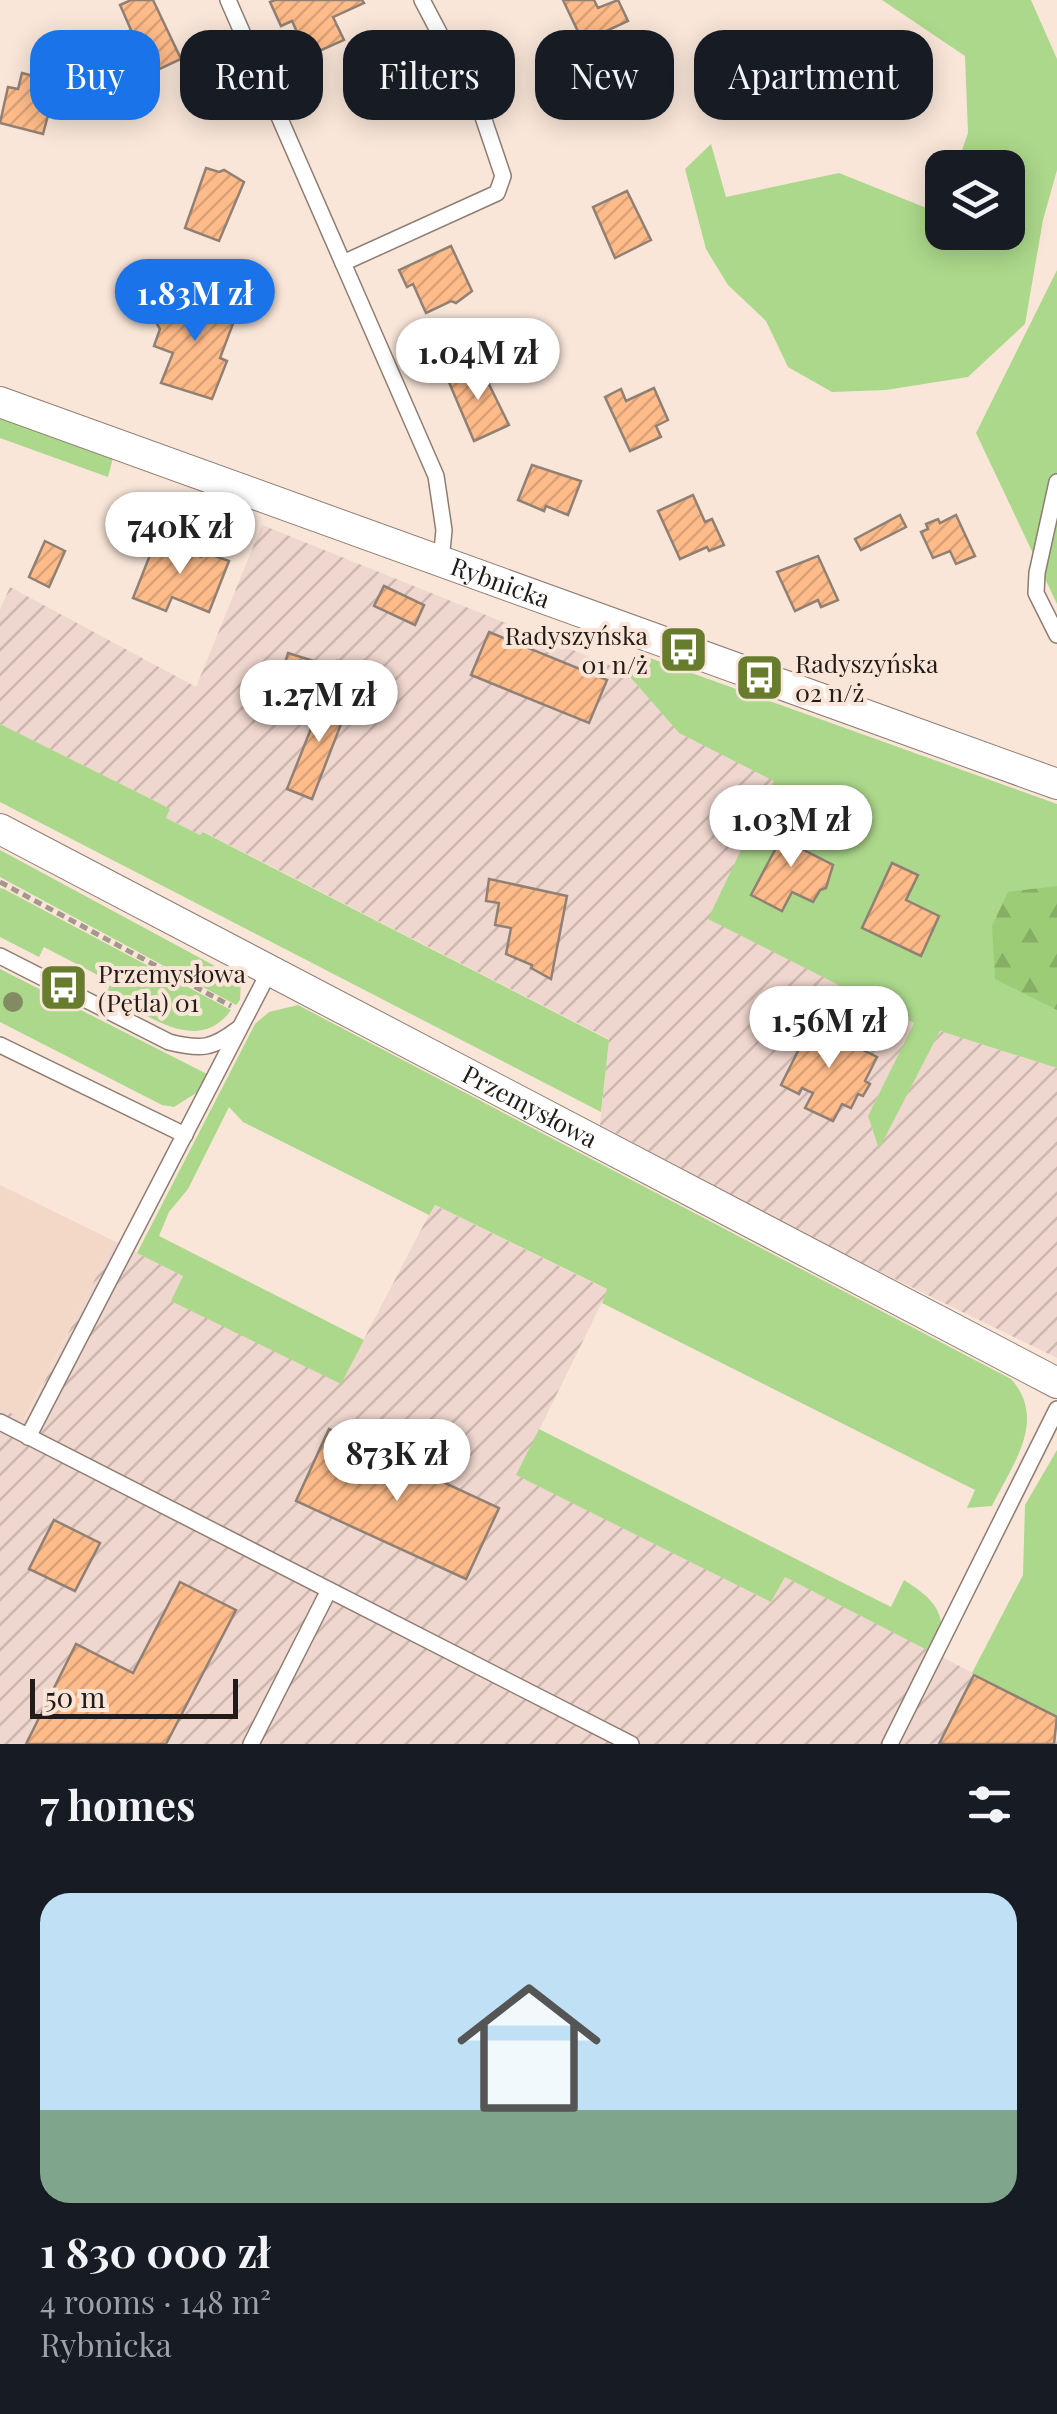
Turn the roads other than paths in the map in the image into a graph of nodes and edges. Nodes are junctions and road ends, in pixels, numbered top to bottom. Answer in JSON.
{"nodes":[{"id":1,"x":228,"y":0,"type":"edge"},
{"id":2,"x":422,"y":0,"type":"edge"},
{"id":3,"x":342,"y":263,"type":"junction"},
{"id":4,"x":0,"y":402,"type":"edge"},
{"id":5,"x":1057,"y":482,"type":"edge"},
{"id":6,"x":441,"y":561,"type":"junction"},
{"id":7,"x":1057,"y":636,"type":"edge"},
{"id":8,"x":1055,"y":776,"type":"edge"},
{"id":9,"x":0,"y":829,"type":"edge"},
{"id":10,"x":0,"y":956,"type":"edge"},
{"id":11,"x":270,"y":970,"type":"junction"},
{"id":12,"x":244,"y":1021,"type":"junction"},
{"id":13,"x":0,"y":1045,"type":"edge"},
{"id":14,"x":184,"y":1135,"type":"junction"},
{"id":15,"x":1057,"y":1382,"type":"edge"},
{"id":16,"x":1057,"y":1409,"type":"edge"},
{"id":17,"x":0,"y":1422,"type":"edge"},
{"id":18,"x":28,"y":1437,"type":"junction"},
{"id":19,"x":329,"y":1590,"type":"junction"},
{"id":20,"x":251,"y":1744,"type":"edge"},
{"id":21,"x":631,"y":1744,"type":"edge"},
{"id":22,"x":890,"y":1744,"type":"edge"}],
"edges":[{"from":1,"to":3,"type":"lane"},
{"from":2,"to":3,"type":"lane"},
{"from":3,"to":6,"type":"lane"},
{"from":4,"to":6,"type":"street","name":"Rybnicka"},
{"from":5,"to":7,"type":"lane"},
{"from":6,"to":8,"type":"street","name":"Rybnicka"},
{"from":9,"to":11,"type":"street","name":"Przemysłowa"},
{"from":10,"to":12,"type":"lane"},
{"from":11,"to":12,"type":"lane"},
{"from":11,"to":15,"type":"street","name":"Przemysłowa"},
{"from":12,"to":14,"type":"lane"},
{"from":13,"to":14,"type":"lane"},
{"from":14,"to":18,"type":"lane"},
{"from":16,"to":22,"type":"lane"},
{"from":17,"to":18,"type":"lane"},
{"from":18,"to":19,"type":"lane"},
{"from":19,"to":20,"type":"lane"},
{"from":19,"to":21,"type":"lane"}]}
